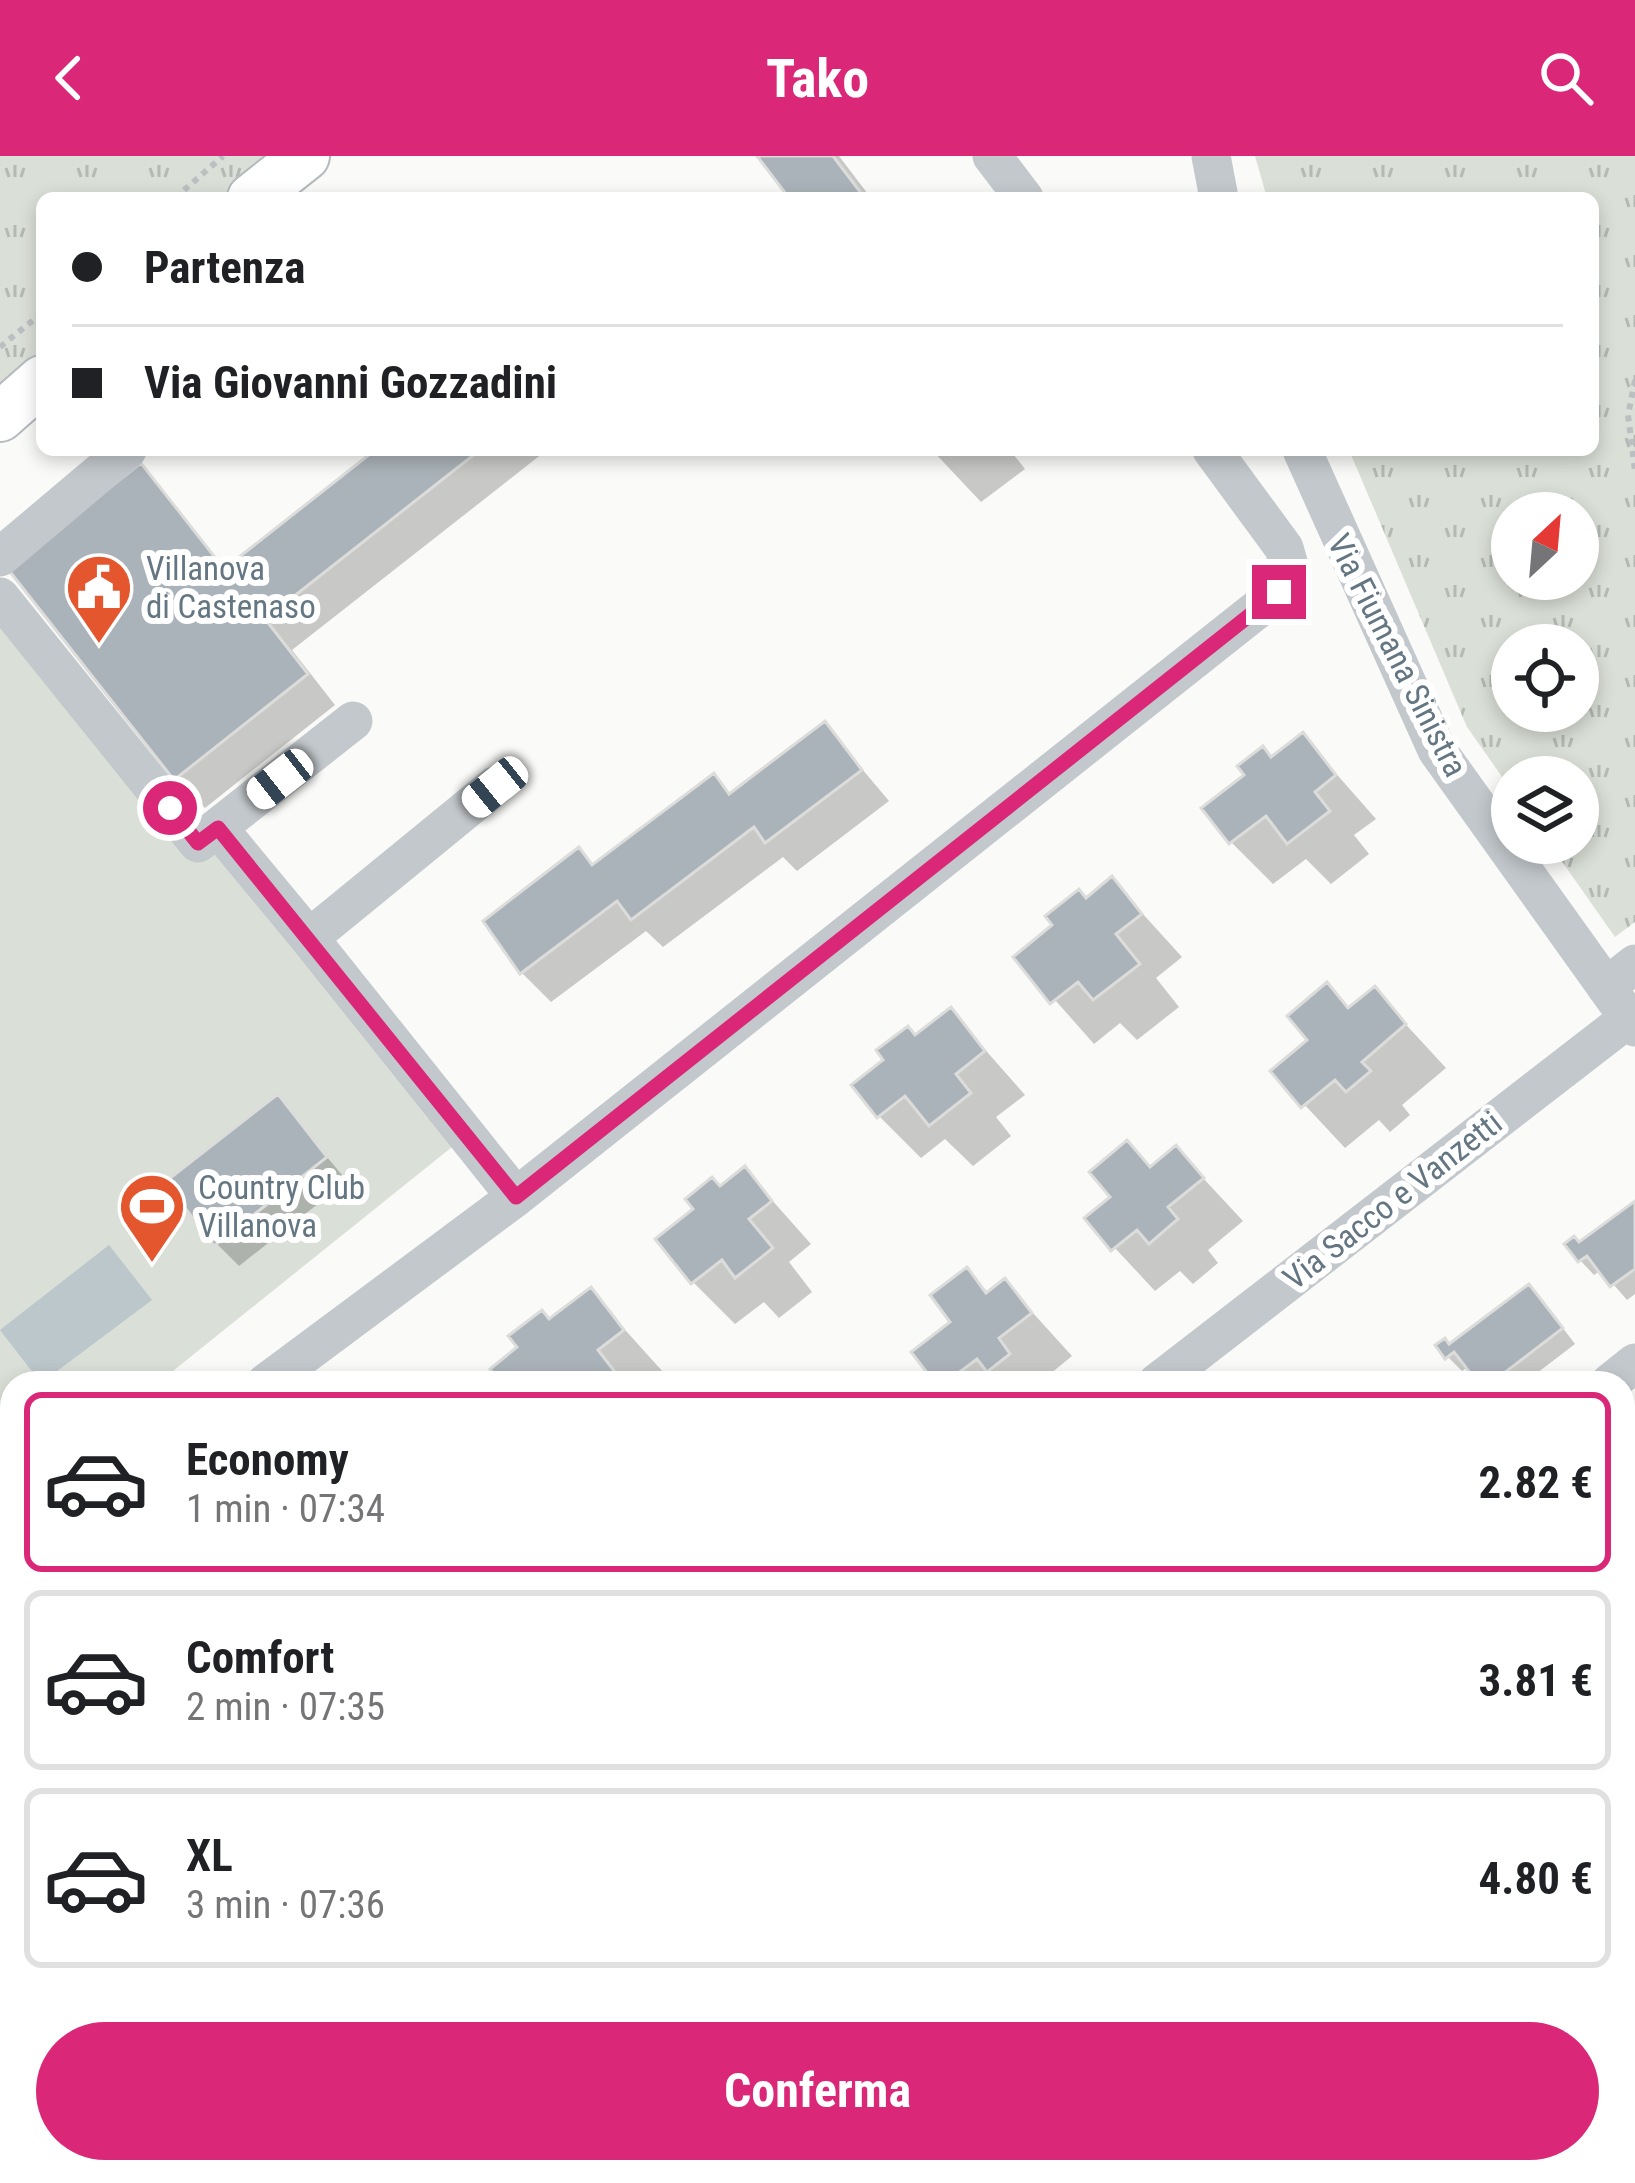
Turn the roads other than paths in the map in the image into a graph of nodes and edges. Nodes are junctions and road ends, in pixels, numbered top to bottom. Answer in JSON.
{"nodes":[{"id":1,"x":304,"y":156,"type":"edge"},
{"id":2,"x":992,"y":156,"type":"edge"},
{"id":3,"x":1211,"y":156,"type":"edge"},
{"id":4,"x":259,"y":192,"type":"edge"},
{"id":5,"x":1019,"y":192,"type":"edge"},
{"id":6,"x":1219,"y":192,"type":"edge"},
{"id":7,"x":36,"y":385,"type":"edge"},
{"id":8,"x":0,"y":417,"type":"edge"},
{"id":9,"x":121,"y":456,"type":"edge"},
{"id":10,"x":1216,"y":456,"type":"edge"},
{"id":11,"x":1305,"y":456,"type":"edge"},
{"id":12,"x":0,"y":557,"type":"edge"},
{"id":13,"x":0,"y":597,"type":"edge"},
{"id":14,"x":353,"y":721,"type":"dead end"},
{"id":15,"x":495,"y":787,"type":"dead end"},
{"id":16,"x":218,"y":828,"type":"junction"},
{"id":17,"x":309,"y":938,"type":"junction"},
{"id":18,"x":1626,"y":999,"type":"edge"},
{"id":19,"x":516,"y":1197,"type":"junction"},
{"id":20,"x":282,"y":1371,"type":"edge"},
{"id":21,"x":1172,"y":1371,"type":"edge"}],
"edges":[{"from":1,"to":4,"type":"main road"},
{"from":2,"to":5,"type":"street"},
{"from":3,"to":6,"type":"street"},
{"from":7,"to":8,"type":"main road"},
{"from":9,"to":12,"type":"street"},
{"from":10,"to":19,"type":"street","name":"Via Fiumana Sinistra"},
{"from":11,"to":18,"type":"street","name":"Via Fiumana Sinistra"},
{"from":13,"to":16,"type":"street"},
{"from":14,"to":16,"type":"street"},
{"from":15,"to":17,"type":"street"},
{"from":16,"to":17,"type":"street"},
{"from":17,"to":19,"type":"street"},
{"from":18,"to":21,"type":"street","name":"Via Sacco e Vanzetti"},
{"from":19,"to":20,"type":"street"}]}
